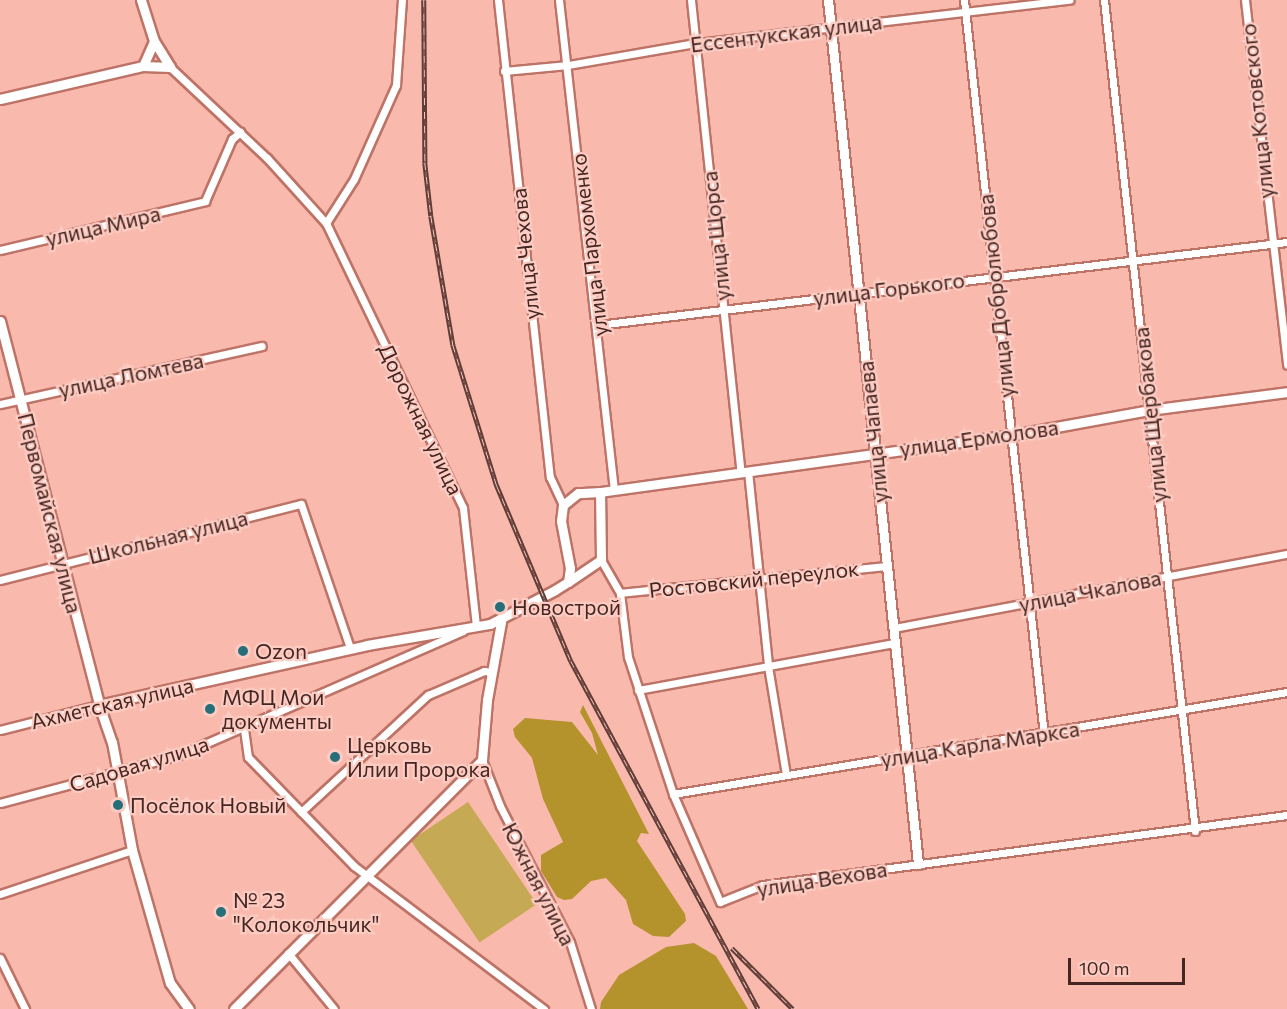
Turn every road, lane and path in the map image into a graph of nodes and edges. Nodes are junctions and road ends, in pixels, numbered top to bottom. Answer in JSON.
{"nodes":[{"id":1,"x":141,"y":0,"type":"edge"},
{"id":2,"x":402,"y":0,"type":"edge"},
{"id":3,"x":498,"y":0,"type":"edge"},
{"id":4,"x":559,"y":0,"type":"edge"},
{"id":5,"x":691,"y":0,"type":"edge"},
{"id":6,"x":828,"y":0,"type":"edge"},
{"id":7,"x":964,"y":0,"type":"edge"},
{"id":8,"x":1070,"y":0,"type":"edge"},
{"id":9,"x":1104,"y":0,"type":"edge"},
{"id":10,"x":1245,"y":0,"type":"edge"},
{"id":11,"x":966,"y":12,"type":"junction"},
{"id":12,"x":831,"y":27,"type":"junction"},
{"id":13,"x":154,"y":41,"type":"junction"},
{"id":14,"x":696,"y":43,"type":"junction"},
{"id":15,"x":568,"y":65,"type":"junction"},
{"id":16,"x":143,"y":66,"type":"junction"},
{"id":17,"x":170,"y":67,"type":"junction"},
{"id":18,"x":504,"y":71,"type":"junction"},
{"id":19,"x":0,"y":99,"type":"edge"},
{"id":20,"x":240,"y":132,"type":"junction"},
{"id":21,"x":326,"y":223,"type":"junction"},
{"id":22,"x":1287,"y":242,"type":"edge"},
{"id":23,"x":1272,"y":243,"type":"junction"},
{"id":24,"x":0,"y":250,"type":"edge"},
{"id":25,"x":1132,"y":260,"type":"junction"},
{"id":26,"x":994,"y":277,"type":"junction"},
{"id":27,"x":857,"y":293,"type":"junction"},
{"id":28,"x":724,"y":309,"type":"junction"},
{"id":29,"x":0,"y":321,"type":"edge"},
{"id":30,"x":598,"y":325,"type":"junction"},
{"id":31,"x":262,"y":346,"type":"dead end"},
{"id":32,"x":1287,"y":365,"type":"edge"},
{"id":33,"x":1287,"y":392,"type":"edge"},
{"id":34,"x":21,"y":399,"type":"junction"},
{"id":35,"x":0,"y":404,"type":"edge"},
{"id":36,"x":1149,"y":410,"type":"junction"},
{"id":37,"x":1012,"y":435,"type":"junction"},
{"id":38,"x":877,"y":453,"type":"junction"},
{"id":39,"x":745,"y":471,"type":"junction"},
{"id":40,"x":615,"y":490,"type":"junction"},
{"id":41,"x":600,"y":492,"type":"junction"},
{"id":42,"x":562,"y":505,"type":"junction"},
{"id":43,"x":1287,"y":554,"type":"edge"},
{"id":44,"x":601,"y":560,"type":"junction"},
{"id":45,"x":63,"y":564,"type":"junction"},
{"id":46,"x":888,"y":566,"type":"junction"},
{"id":47,"x":1167,"y":577,"type":"junction"},
{"id":48,"x":759,"y":578,"type":"junction"},
{"id":49,"x":0,"y":580,"type":"edge"},
{"id":50,"x":568,"y":582,"type":"junction"},
{"id":51,"x":620,"y":593,"type":"junction"},
{"id":52,"x":1029,"y":603,"type":"junction"},
{"id":53,"x":502,"y":617,"type":"junction"},
{"id":54,"x":474,"y":627,"type":"junction"},
{"id":55,"x":894,"y":628,"type":"junction"},
{"id":56,"x":895,"y":643,"type":"junction"},
{"id":57,"x":350,"y":648,"type":"junction"},
{"id":58,"x":768,"y":666,"type":"junction"},
{"id":59,"x":492,"y":672,"type":"junction"},
{"id":60,"x":638,"y":690,"type":"junction"},
{"id":61,"x":1287,"y":692,"type":"edge"},
{"id":62,"x":99,"y":705,"type":"junction"},
{"id":63,"x":1184,"y":709,"type":"junction"},
{"id":64,"x":244,"y":729,"type":"junction"},
{"id":65,"x":0,"y":730,"type":"edge"},
{"id":66,"x":1044,"y":735,"type":"junction"},
{"id":67,"x":910,"y":755,"type":"junction"},
{"id":68,"x":482,"y":760,"type":"junction"},
{"id":69,"x":119,"y":773,"type":"junction"},
{"id":70,"x":786,"y":775,"type":"junction"},
{"id":71,"x":673,"y":794,"type":"junction"},
{"id":72,"x":0,"y":803,"type":"edge"},
{"id":73,"x":302,"y":812,"type":"junction"},
{"id":74,"x":1287,"y":815,"type":"edge"},
{"id":75,"x":1195,"y":831,"type":"junction"},
{"id":76,"x":132,"y":850,"type":"junction"},
{"id":77,"x":918,"y":864,"type":"junction"},
{"id":78,"x":368,"y":873,"type":"junction"},
{"id":79,"x":0,"y":894,"type":"edge"},
{"id":80,"x":288,"y":953,"type":"junction"},
{"id":81,"x":0,"y":958,"type":"edge"},
{"id":82,"x":25,"y":1009,"type":"edge"},
{"id":83,"x":189,"y":1009,"type":"edge"},
{"id":84,"x":234,"y":1009,"type":"edge"},
{"id":85,"x":334,"y":1009,"type":"edge"},
{"id":86,"x":544,"y":1009,"type":"edge"},
{"id":87,"x":591,"y":1009,"type":"edge"}],
"edges":[{"from":1,"to":13,"type":"street"},
{"from":2,"to":21,"type":"street"},
{"from":3,"to":18,"type":"street","name":"улица Чехова"},
{"from":4,"to":15,"type":"street","name":"улица Пархоменко"},
{"from":5,"to":14,"type":"street","name":"улица Щорса"},
{"from":6,"to":12,"type":"street","name":"улица Чапаева"},
{"from":7,"to":11,"type":"street","name":"улица Добролюбова"},
{"from":8,"to":11,"type":"street","name":"Ессентукская улица"},
{"from":9,"to":25,"type":"street","name":"улица Щербакова"},
{"from":10,"to":23,"type":"street","name":"улица Котовского"},
{"from":11,"to":12,"type":"street","name":"Ессентукская улица"},
{"from":11,"to":26,"type":"street","name":"улица Добролюбова"},
{"from":12,"to":14,"type":"street","name":"Ессентукская улица"},
{"from":12,"to":27,"type":"street","name":"улица Чапаева"},
{"from":13,"to":16,"type":"street"},
{"from":13,"to":17,"type":"street"},
{"from":14,"to":15,"type":"street","name":"Ессентукская улица"},
{"from":14,"to":28,"type":"street","name":"улица Щорса"},
{"from":15,"to":18,"type":"street","name":"Ессентукская улица"},
{"from":15,"to":30,"type":"street","name":"улица Пархоменко"},
{"from":16,"to":17,"type":"street"},
{"from":16,"to":19,"type":"street"},
{"from":17,"to":20,"type":"street","name":"Дорожная улица"},
{"from":18,"to":42,"type":"street","name":"улица Чехова"},
{"from":20,"to":21,"type":"street","name":"Дорожная улица"},
{"from":20,"to":24,"type":"street","name":"улица Мира"},
{"from":21,"to":54,"type":"street","name":"Дорожная улица"},
{"from":22,"to":23,"type":"street","name":"улица Горького"},
{"from":23,"to":25,"type":"street","name":"улица Горького"},
{"from":23,"to":32,"type":"street","name":"улица Котовского"},
{"from":25,"to":26,"type":"street","name":"улица Горького"},
{"from":25,"to":36,"type":"street","name":"улица Щербакова"},
{"from":26,"to":27,"type":"street","name":"улица Горького"},
{"from":26,"to":37,"type":"street","name":"улица Добролюбова"},
{"from":27,"to":28,"type":"street","name":"улица Горького"},
{"from":27,"to":38,"type":"street","name":"улица Чапаева"},
{"from":28,"to":30,"type":"street","name":"улица Горького"},
{"from":28,"to":39,"type":"street","name":"улица Щорса"},
{"from":29,"to":34,"type":"street","name":"Первомайская улица"},
{"from":30,"to":40,"type":"street","name":"улица Пархоменко"},
{"from":31,"to":34,"type":"street","name":"улица Ломтева"},
{"from":33,"to":36,"type":"street","name":"улица Ермолова"},
{"from":34,"to":35,"type":"street","name":"улица Ломтева"},
{"from":34,"to":45,"type":"street","name":"Первомайская улица"},
{"from":36,"to":37,"type":"street","name":"улица Ермолова"},
{"from":36,"to":47,"type":"street","name":"улица Щербакова"},
{"from":37,"to":38,"type":"street","name":"улица Ермолова"},
{"from":37,"to":52,"type":"street","name":"улица Добролюбова"},
{"from":38,"to":39,"type":"street","name":"улица Ермолова"},
{"from":38,"to":46,"type":"street","name":"улица Чапаева"},
{"from":39,"to":40,"type":"street","name":"улица Ермолова"},
{"from":39,"to":48,"type":"street","name":"улица Щорса"},
{"from":40,"to":41,"type":"street","name":"улица Ермолова"},
{"from":41,"to":42,"type":"street","name":"улица Ермолова"},
{"from":41,"to":44,"type":"street"},
{"from":42,"to":50,"type":"street"},
{"from":43,"to":47,"type":"street","name":"улица Чкалова"},
{"from":44,"to":50,"type":"street","name":"Ахметская улица"},
{"from":44,"to":51,"type":"street","name":"улица Вехова"},
{"from":45,"to":49,"type":"street","name":"Школьная улица"},
{"from":45,"to":57,"type":"street","name":"Школьная улица"},
{"from":45,"to":62,"type":"street","name":"Первомайская улица"},
{"from":46,"to":48,"type":"street","name":"Ростовский переулок"},
{"from":46,"to":55,"type":"street","name":"улица Чапаева"},
{"from":47,"to":52,"type":"street","name":"улица Чкалова"},
{"from":47,"to":63,"type":"street","name":"улица Щербакова"},
{"from":48,"to":51,"type":"street","name":"Ростовский переулок"},
{"from":48,"to":58,"type":"street","name":"улица Щорса"},
{"from":50,"to":53,"type":"street","name":"Ахметская улица"},
{"from":51,"to":60,"type":"street","name":"улица Вехова"},
{"from":52,"to":55,"type":"street","name":"улица Чкалова"},
{"from":52,"to":66,"type":"street","name":"улица Добролюбова"},
{"from":53,"to":54,"type":"street","name":"Ахметская улица"},
{"from":53,"to":59,"type":"street"},
{"from":54,"to":57,"type":"street","name":"Ахметская улица"},
{"from":54,"to":64,"type":"street","name":"Садовая улица"},
{"from":55,"to":56,"type":"street","name":"улица Чапаева"},
{"from":56,"to":58,"type":"street"},
{"from":56,"to":67,"type":"street","name":"улица Чапаева"},
{"from":57,"to":62,"type":"street","name":"Ахметская улица"},
{"from":58,"to":60,"type":"street"},
{"from":58,"to":70,"type":"street","name":"улица Щорса"},
{"from":59,"to":68,"type":"street"},
{"from":59,"to":73,"type":"street"},
{"from":60,"to":71,"type":"street","name":"улица Вехова"},
{"from":61,"to":63,"type":"street","name":"улица Карла Маркса"},
{"from":62,"to":65,"type":"street","name":"Ахметская улица"},
{"from":62,"to":69,"type":"street","name":"Первомайская улица"},
{"from":63,"to":66,"type":"street","name":"улица Карла Маркса"},
{"from":63,"to":75,"type":"street","name":"улица Щербакова"},
{"from":64,"to":69,"type":"street","name":"Садовая улица"},
{"from":64,"to":73,"type":"street"},
{"from":66,"to":67,"type":"street","name":"улица Карла Маркса"},
{"from":67,"to":70,"type":"street","name":"улица Карла Маркса"},
{"from":67,"to":77,"type":"street","name":"улица Чапаева"},
{"from":68,"to":78,"type":"street"},
{"from":68,"to":87,"type":"street","name":"Южная улица"},
{"from":69,"to":72,"type":"street","name":"Садовая улица"},
{"from":69,"to":76,"type":"street","name":"Первомайская улица"},
{"from":70,"to":71,"type":"street","name":"улица Карла Маркса"},
{"from":71,"to":77,"type":"street","name":"улица Вехова"},
{"from":73,"to":78,"type":"street"},
{"from":74,"to":75,"type":"street","name":"улица Вехова"},
{"from":75,"to":77,"type":"street","name":"улица Вехова"},
{"from":76,"to":79,"type":"street"},
{"from":76,"to":83,"type":"street","name":"Первомайская улица"},
{"from":78,"to":80,"type":"street"},
{"from":78,"to":86,"type":"street"},
{"from":80,"to":84,"type":"street"},
{"from":80,"to":85,"type":"street"},
{"from":81,"to":82,"type":"street"}]}
